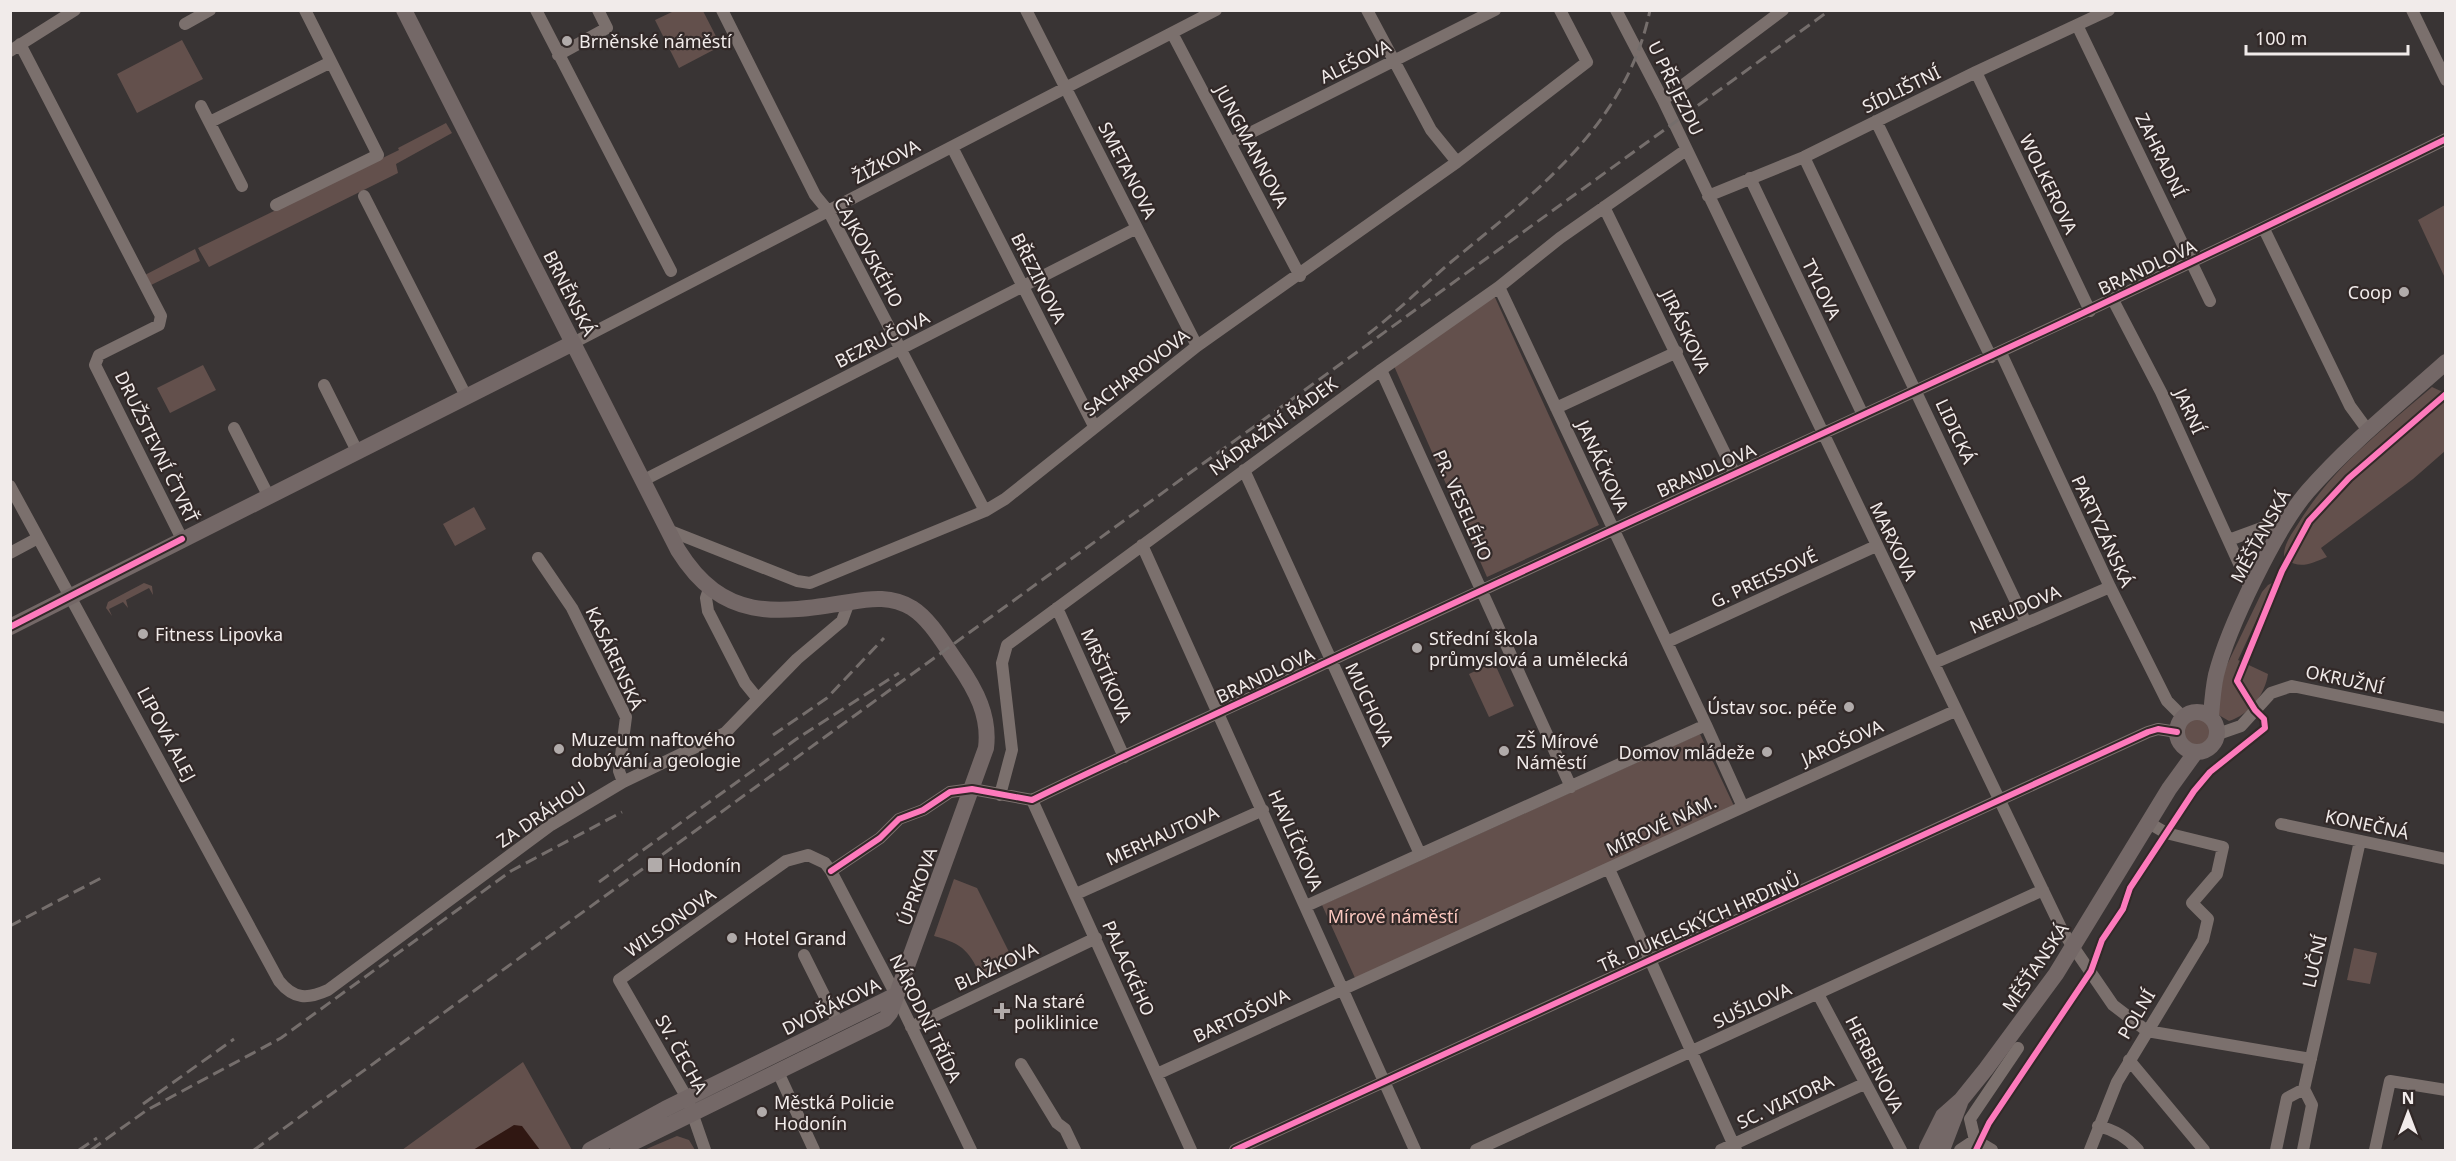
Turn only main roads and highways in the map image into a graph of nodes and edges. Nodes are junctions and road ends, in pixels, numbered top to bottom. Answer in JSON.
{"nodes":[{"id":1,"x":404,"y":10,"type":"edge"},
{"id":2,"x":573,"y":344,"type":"junction"},
{"id":3,"x":2445,"y":362,"type":"edge"},
{"id":4,"x":10,"y":627,"type":"edge"},
{"id":5,"x":2216,"y":675,"type":"junction"},
{"id":6,"x":2211,"y":716,"type":"junction"},
{"id":7,"x":2183,"y":726,"type":"junction"},
{"id":8,"x":2195,"y":753,"type":"junction"},
{"id":9,"x":972,"y":789,"type":"joint"},
{"id":10,"x":2169,"y":789,"type":"junction"},
{"id":11,"x":896,"y":995,"type":"junction"},
{"id":12,"x":691,"y":1106,"type":"junction"},
{"id":13,"x":590,"y":1150,"type":"edge"},
{"id":14,"x":618,"y":1150,"type":"edge"},
{"id":15,"x":1932,"y":1150,"type":"edge"}],
"edges":[{"from":1,"to":2,"type":"main road","name":"BRNĚNSKÁ"},
{"from":2,"to":4,"type":"main road","name":"DRUŽSTEVNÍ ČTVRŤ"},
{"from":2,"to":9,"type":"main road","name":"BRNĚNSKÁ"},
{"from":3,"to":5,"type":"main road","name":"MĚŠŤANSKÁ"},
{"from":5,"to":6,"type":"main road","name":"MĚŠŤANSKÁ"},
{"from":5,"to":7,"type":"main road","name":"MĚŠŤANSKÁ"},
{"from":6,"to":7,"type":"main road"},
{"from":6,"to":8,"type":"main road","name":"MĚŠŤANSKÁ"},
{"from":7,"to":8,"type":"main road"},
{"from":7,"to":10,"type":"main road","name":"MĚŠŤANSKÁ"},
{"from":8,"to":10,"type":"main road","name":"MĚŠŤANSKÁ"},
{"from":9,"to":11,"type":"main road","name":"ÚPRKOVA"},
{"from":10,"to":15,"type":"main road","name":"MĚŠŤANSKÁ"},
{"from":11,"to":12,"type":"main road","name":"DVOŘÁKOVA"},
{"from":11,"to":12,"type":"main road","name":"DVOŘÁKOVA"},
{"from":12,"to":13,"type":"main road","name":"DVOŘÁKOVA"},
{"from":12,"to":14,"type":"main road","name":"DVOŘÁKOVA"}]}
